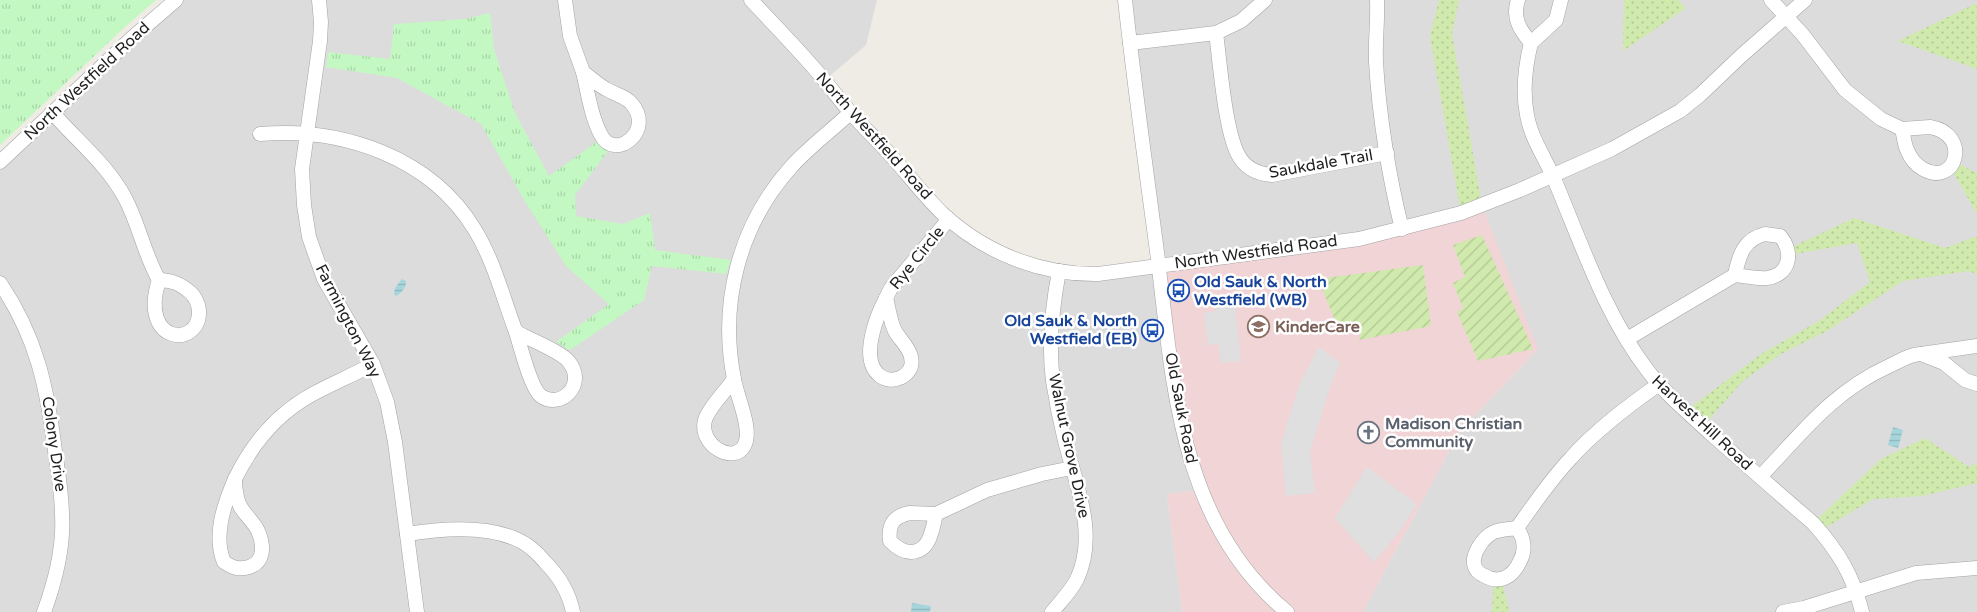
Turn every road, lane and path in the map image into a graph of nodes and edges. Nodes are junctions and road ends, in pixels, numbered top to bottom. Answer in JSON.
{"nodes":[{"id":1,"x":176,"y":0,"type":"edge"},
{"id":2,"x":319,"y":0,"type":"edge"},
{"id":3,"x":565,"y":0,"type":"edge"},
{"id":4,"x":751,"y":0,"type":"edge"},
{"id":5,"x":1125,"y":0,"type":"edge"},
{"id":6,"x":1265,"y":0,"type":"edge"},
{"id":7,"x":1377,"y":0,"type":"edge"},
{"id":8,"x":1518,"y":0,"type":"edge"},
{"id":9,"x":1561,"y":0,"type":"edge"},
{"id":10,"x":1771,"y":0,"type":"edge"},
{"id":11,"x":1805,"y":0,"type":"edge"},
{"id":12,"x":1787,"y":15,"type":"junction"},
{"id":13,"x":1216,"y":33,"type":"junction"},
{"id":14,"x":1130,"y":43,"type":"junction"},
{"id":15,"x":1531,"y":43,"type":"junction"},
{"id":16,"x":583,"y":72,"type":"junction"},
{"id":17,"x":52,"y":112,"type":"junction"},
{"id":18,"x":850,"y":113,"type":"junction"},
{"id":19,"x":1902,"y":129,"type":"dead end"},
{"id":20,"x":260,"y":134,"type":"dead end"},
{"id":21,"x":307,"y":134,"type":"junction"},
{"id":22,"x":1387,"y":153,"type":"junction"},
{"id":23,"x":0,"y":162,"type":"edge"},
{"id":24,"x":1553,"y":175,"type":"junction"},
{"id":25,"x":949,"y":219,"type":"junction"},
{"id":26,"x":1402,"y":229,"type":"junction"},
{"id":27,"x":1158,"y":265,"type":"junction"},
{"id":28,"x":1059,"y":271,"type":"junction"},
{"id":29,"x":1735,"y":275,"type":"dead end"},
{"id":30,"x":159,"y":280,"type":"dead end"},
{"id":31,"x":0,"y":284,"type":"edge"},
{"id":32,"x":886,"y":298,"type":"junction"},
{"id":33,"x":516,"y":332,"type":"junction"},
{"id":34,"x":1627,"y":339,"type":"junction"},
{"id":35,"x":1977,"y":346,"type":"edge"},
{"id":36,"x":1922,"y":354,"type":"junction"},
{"id":37,"x":373,"y":364,"type":"junction"},
{"id":38,"x":734,"y":380,"type":"junction"},
{"id":39,"x":1659,"y":384,"type":"junction"},
{"id":40,"x":1977,"y":384,"type":"edge"},
{"id":41,"x":1072,"y":468,"type":"junction"},
{"id":42,"x":1760,"y":477,"type":"junction"},
{"id":43,"x":235,"y":479,"type":"junction"},
{"id":44,"x":936,"y":514,"type":"dead end"},
{"id":45,"x":1517,"y":528,"type":"dead end"},
{"id":46,"x":407,"y":534,"type":"junction"},
{"id":47,"x":1977,"y":568,"type":"edge"},
{"id":48,"x":1856,"y":593,"type":"junction"},
{"id":49,"x":44,"y":612,"type":"edge"},
{"id":50,"x":418,"y":612,"type":"edge"},
{"id":51,"x":573,"y":612,"type":"edge"},
{"id":52,"x":1052,"y":612,"type":"edge"},
{"id":53,"x":1287,"y":612,"type":"edge"},
{"id":54,"x":1783,"y":612,"type":"edge"},
{"id":55,"x":1862,"y":612,"type":"edge"}],
"edges":[{"from":1,"to":17,"type":"street","name":"North Westfield Road"},
{"from":2,"to":21,"type":"street","name":"Farmington Way"},
{"from":3,"to":16,"type":"street"},
{"from":4,"to":18,"type":"street","name":"North Westfield Road"},
{"from":5,"to":14,"type":"street","name":"Old Sauk Road"},
{"from":6,"to":13,"type":"street"},
{"from":7,"to":22,"type":"street"},
{"from":8,"to":15,"type":"street"},
{"from":9,"to":15,"type":"street"},
{"from":10,"to":12,"type":"street"},
{"from":11,"to":12,"type":"street","name":"North Westfield Road"},
{"from":12,"to":19,"type":"street"},
{"from":12,"to":24,"type":"street","name":"North Westfield Road"},
{"from":13,"to":14,"type":"street"},
{"from":13,"to":22,"type":"street","name":"Saukdale Trail"},
{"from":14,"to":27,"type":"street","name":"Old Sauk Road"},
{"from":15,"to":24,"type":"street","name":"Harvest Hill Road"},
{"from":16,"to":16,"type":"street"},
{"from":17,"to":23,"type":"street","name":"North Westfield Road"},
{"from":17,"to":30,"type":"street"},
{"from":18,"to":25,"type":"street","name":"North Westfield Road"},
{"from":18,"to":38,"type":"street"},
{"from":20,"to":21,"type":"street"},
{"from":21,"to":33,"type":"street"},
{"from":21,"to":37,"type":"street","name":"Farmington Way"},
{"from":22,"to":26,"type":"street"},
{"from":24,"to":26,"type":"street","name":"North Westfield Road"},
{"from":24,"to":34,"type":"street","name":"Harvest Hill Road"},
{"from":25,"to":28,"type":"street","name":"North Westfield Road"},
{"from":25,"to":32,"type":"street","name":"Rye Circle"},
{"from":26,"to":27,"type":"street","name":"North Westfield Road"},
{"from":27,"to":28,"type":"street","name":"North Westfield Road"},
{"from":27,"to":53,"type":"street","name":"Old Sauk Road"},
{"from":28,"to":41,"type":"street","name":"Walnut Grove Drive"},
{"from":29,"to":34,"type":"street"},
{"from":31,"to":49,"type":"street","name":"Colony Drive"},
{"from":32,"to":32,"type":"street","name":"Rye Circle"},
{"from":33,"to":33,"type":"street"},
{"from":34,"to":39,"type":"street","name":"Harvest Hill Road"},
{"from":35,"to":36,"type":"street"},
{"from":36,"to":40,"type":"street"},
{"from":36,"to":42,"type":"street"},
{"from":37,"to":43,"type":"street"},
{"from":37,"to":46,"type":"street","name":"Farmington Way"},
{"from":38,"to":38,"type":"street"},
{"from":39,"to":42,"type":"street","name":"Harvest Hill Road"},
{"from":39,"to":45,"type":"street"},
{"from":41,"to":44,"type":"street"},
{"from":41,"to":52,"type":"street","name":"Walnut Grove Drive"},
{"from":42,"to":48,"type":"street","name":"Harvest Hill Road"},
{"from":43,"to":43,"type":"street"},
{"from":46,"to":50,"type":"street","name":"Farmington Way"},
{"from":46,"to":51,"type":"street"},
{"from":47,"to":48,"type":"street"},
{"from":48,"to":54,"type":"street"},
{"from":48,"to":55,"type":"street","name":"Harvest Hill Road"}]}
